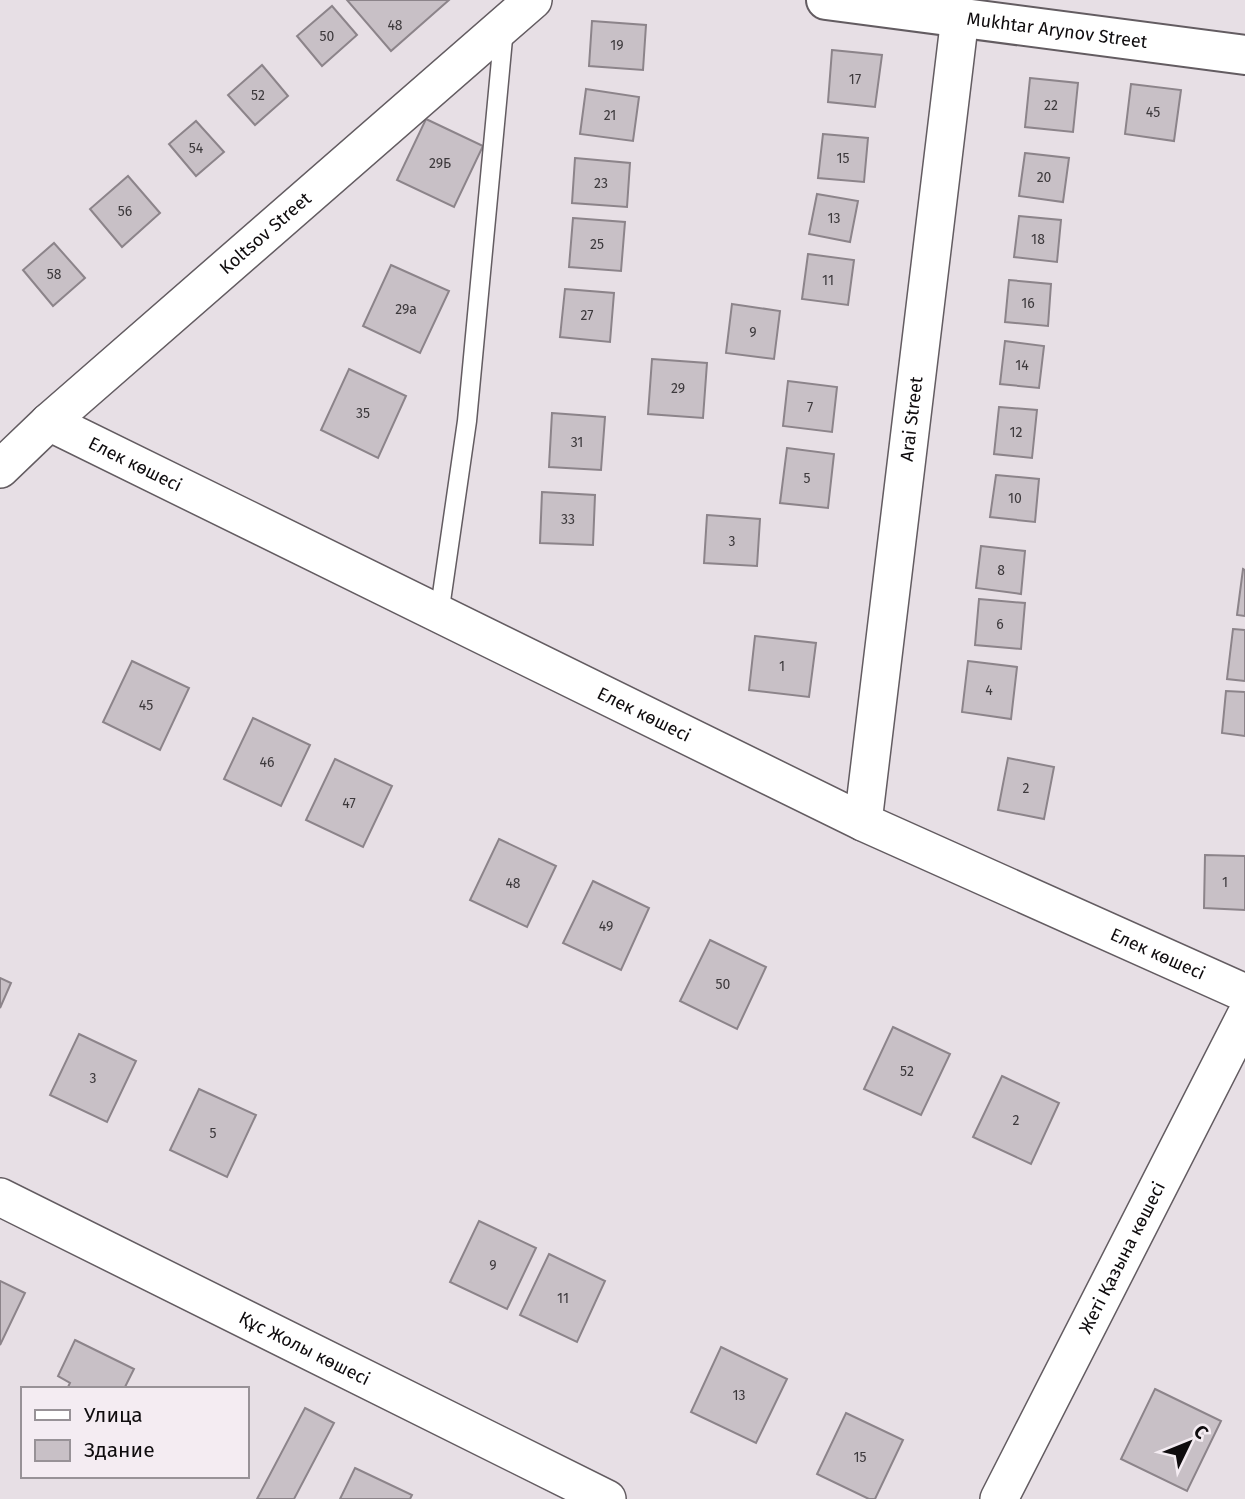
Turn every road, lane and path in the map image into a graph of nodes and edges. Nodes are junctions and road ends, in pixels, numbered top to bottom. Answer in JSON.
{"nodes":[{"id":1,"x":533,"y":0,"type":"edge"},
{"id":2,"x":826,"y":0,"type":"edge"},
{"id":3,"x":960,"y":17,"type":"junction"},
{"id":4,"x":504,"y":24,"type":"junction"},
{"id":5,"x":1245,"y":55,"type":"edge"},
{"id":6,"x":49,"y":422,"type":"junction"},
{"id":7,"x":0,"y":469,"type":"edge"},
{"id":8,"x":439,"y":615,"type":"junction"},
{"id":9,"x":863,"y":822,"type":"junction"},
{"id":10,"x":1245,"y":993,"type":"edge"},
{"id":11,"x":1245,"y":1017,"type":"edge"},
{"id":12,"x":0,"y":1197,"type":"edge"},
{"id":13,"x":607,"y":1499,"type":"edge"},
{"id":14,"x":999,"y":1499,"type":"edge"}],
"edges":[{"from":1,"to":4,"type":"street","name":"Koltsov Street"},
{"from":2,"to":3,"type":"street","name":"Mukhtar Arynov Street"},
{"from":3,"to":5,"type":"street","name":"Mukhtar Arynov Street"},
{"from":3,"to":9,"type":"street","name":"Arai Street"},
{"from":4,"to":6,"type":"street","name":"Koltsov Street"},
{"from":4,"to":8,"type":"lane"},
{"from":6,"to":7,"type":"street","name":"Koltsov Street"},
{"from":6,"to":8,"type":"street","name":"Елек көшесі"},
{"from":8,"to":9,"type":"street","name":"Елек көшесі"},
{"from":9,"to":10,"type":"street","name":"Елек көшесі"},
{"from":11,"to":14,"type":"street","name":"Жеті Қазына көшесі"},
{"from":12,"to":13,"type":"street","name":"Құс Жолы көшесі"}]}
